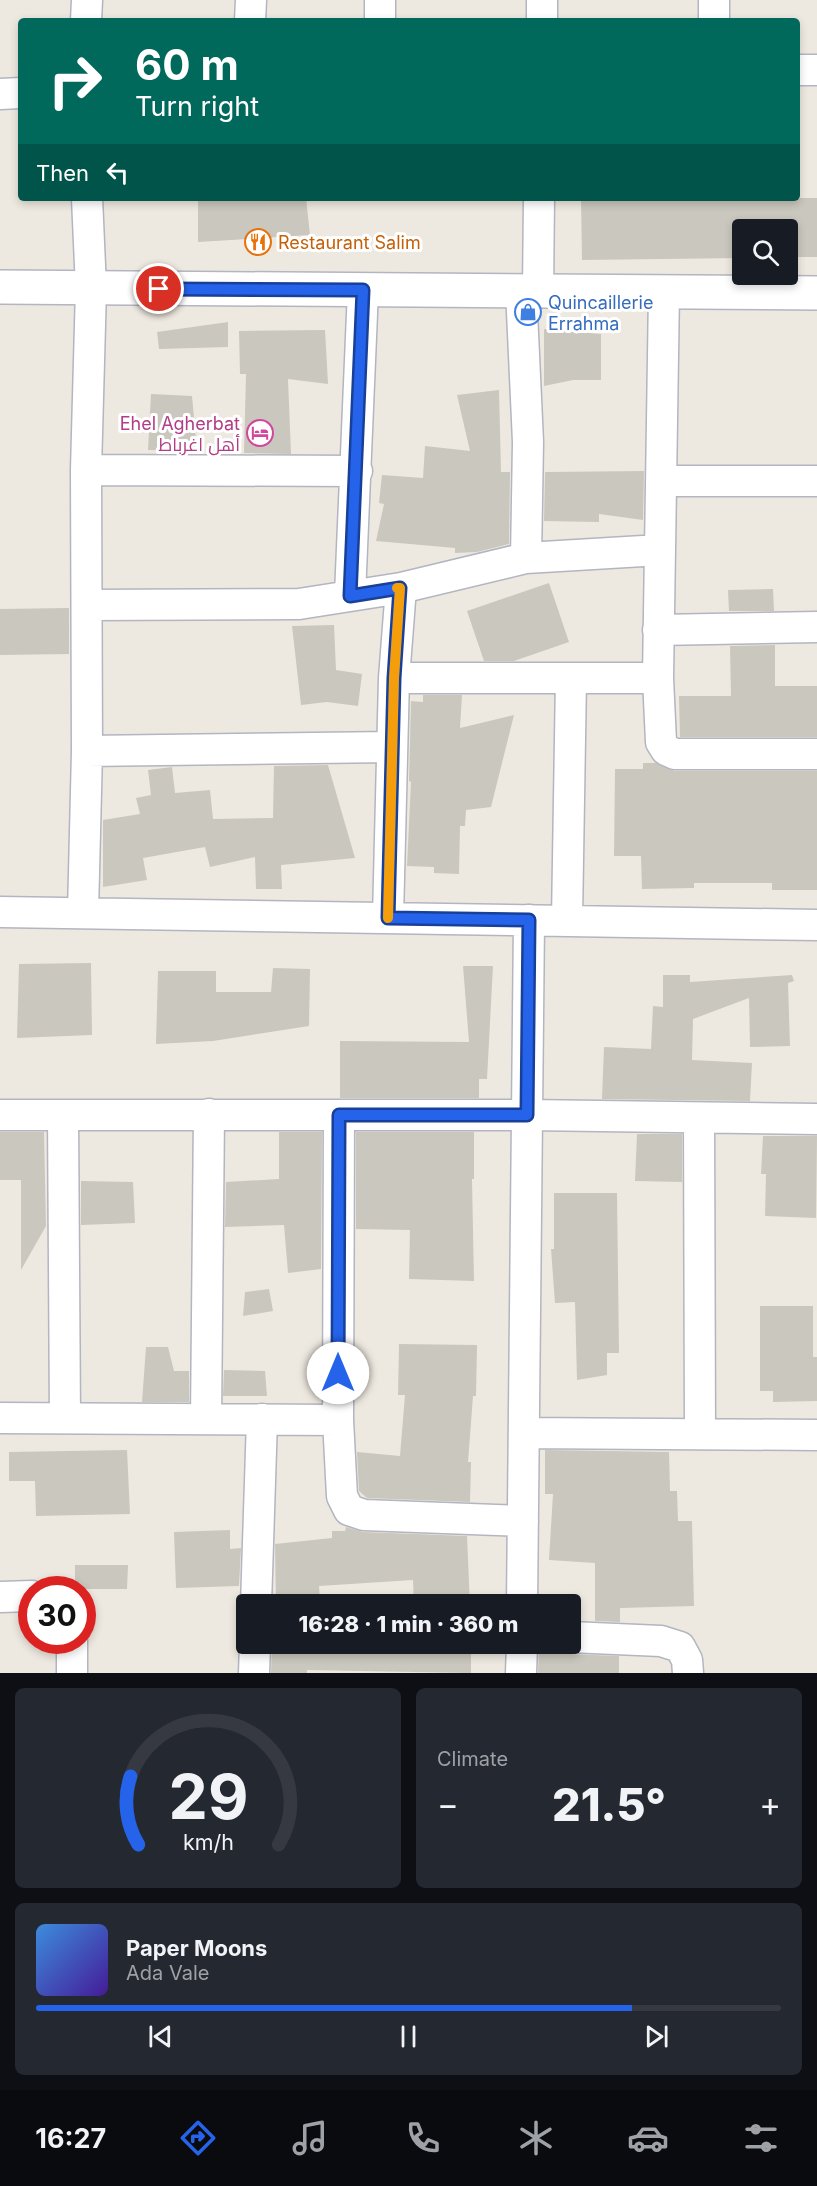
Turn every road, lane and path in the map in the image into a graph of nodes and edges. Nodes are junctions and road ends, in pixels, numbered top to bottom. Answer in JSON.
{"nodes":[{"id":1,"x":87,"y":0,"type":"edge"},
{"id":2,"x":251,"y":0,"type":"edge"},
{"id":3,"x":380,"y":0,"type":"edge"},
{"id":4,"x":542,"y":0,"type":"edge"},
{"id":5,"x":714,"y":0,"type":"edge"},
{"id":6,"x":86,"y":18,"type":"edge"},
{"id":7,"x":250,"y":18,"type":"edge"},
{"id":8,"x":380,"y":18,"type":"edge"},
{"id":9,"x":542,"y":18,"type":"edge"},
{"id":10,"x":714,"y":18,"type":"edge"},
{"id":11,"x":817,"y":69,"type":"edge"},
{"id":12,"x":800,"y":70,"type":"edge"},
{"id":13,"x":18,"y":93,"type":"edge"},
{"id":14,"x":0,"y":94,"type":"edge"},
{"id":15,"x":87,"y":201,"type":"edge"},
{"id":16,"x":539,"y":201,"type":"edge"},
{"id":17,"x":0,"y":287,"type":"edge"},
{"id":18,"x":91,"y":288,"type":"junction"},
{"id":19,"x":363,"y":290,"type":"junction"},
{"id":20,"x":529,"y":291,"type":"junction"},
{"id":21,"x":664,"y":292,"type":"junction"},
{"id":22,"x":817,"y":293,"type":"edge"},
{"id":23,"x":86,"y":470,"type":"junction"},
{"id":24,"x":357,"y":471,"type":"junction"},
{"id":25,"x":817,"y":481,"type":"edge"},
{"id":26,"x":661,"y":482,"type":"junction"},
{"id":27,"x":660,"y":550,"type":"junction"},
{"id":28,"x":526,"y":558,"type":"junction"},
{"id":29,"x":400,"y":588,"type":"junction"},
{"id":30,"x":350,"y":596,"type":"junction"},
{"id":31,"x":87,"y":605,"type":"junction"},
{"id":32,"x":817,"y":627,"type":"edge"},
{"id":33,"x":658,"y":630,"type":"junction"},
{"id":34,"x":394,"y":678,"type":"junction"},
{"id":35,"x":571,"y":678,"type":"junction"},
{"id":36,"x":658,"y":678,"type":"junction"},
{"id":37,"x":392,"y":747,"type":"junction"},
{"id":38,"x":87,"y":750,"type":"junction"},
{"id":39,"x":817,"y":754,"type":"edge"},
{"id":40,"x":0,"y":912,"type":"edge"},
{"id":41,"x":83,"y":913,"type":"junction"},
{"id":42,"x":388,"y":918,"type":"junction"},
{"id":43,"x":529,"y":920,"type":"junction"},
{"id":44,"x":567,"y":920,"type":"junction"},
{"id":45,"x":817,"y":925,"type":"edge"},
{"id":46,"x":209,"y":1114,"type":"junction"},
{"id":47,"x":0,"y":1115,"type":"edge"},
{"id":48,"x":63,"y":1115,"type":"junction"},
{"id":49,"x":339,"y":1115,"type":"junction"},
{"id":50,"x":527,"y":1115,"type":"junction"},
{"id":51,"x":699,"y":1118,"type":"junction"},
{"id":52,"x":817,"y":1119,"type":"edge"},
{"id":53,"x":0,"y":1418,"type":"edge"},
{"id":54,"x":65,"y":1418,"type":"junction"},
{"id":55,"x":206,"y":1419,"type":"junction"},
{"id":56,"x":262,"y":1419,"type":"junction"},
{"id":57,"x":338,"y":1420,"type":"junction"},
{"id":58,"x":524,"y":1433,"type":"junction"},
{"id":59,"x":700,"y":1434,"type":"junction"},
{"id":60,"x":817,"y":1435,"type":"edge"},
{"id":61,"x":523,"y":1521,"type":"junction"},
{"id":62,"x":256,"y":1594,"type":"edge"},
{"id":63,"x":522,"y":1594,"type":"edge"},
{"id":64,"x":18,"y":1596,"type":"edge"},
{"id":65,"x":0,"y":1597,"type":"edge"},
{"id":66,"x":581,"y":1637,"type":"edge"},
{"id":67,"x":72,"y":1654,"type":"edge"},
{"id":68,"x":255,"y":1654,"type":"edge"},
{"id":69,"x":522,"y":1654,"type":"edge"},
{"id":70,"x":72,"y":1673,"type":"edge"},
{"id":71,"x":254,"y":1673,"type":"edge"},
{"id":72,"x":521,"y":1673,"type":"edge"},
{"id":73,"x":688,"y":1673,"type":"edge"}],
"edges":[{"from":1,"to":6,"type":"street"},
{"from":2,"to":7,"type":"street"},
{"from":3,"to":8,"type":"street"},
{"from":4,"to":9,"type":"street"},
{"from":5,"to":10,"type":"street"},
{"from":11,"to":12,"type":"street"},
{"from":13,"to":14,"type":"street"},
{"from":15,"to":18,"type":"street"},
{"from":16,"to":20,"type":"street"},
{"from":17,"to":18,"type":"street"},
{"from":18,"to":19,"type":"street"},
{"from":18,"to":23,"type":"street"},
{"from":19,"to":20,"type":"street"},
{"from":19,"to":24,"type":"street"},
{"from":20,"to":21,"type":"street"},
{"from":20,"to":28,"type":"street"},
{"from":21,"to":22,"type":"street"},
{"from":21,"to":26,"type":"street"},
{"from":23,"to":24,"type":"street"},
{"from":23,"to":31,"type":"street"},
{"from":24,"to":30,"type":"street"},
{"from":25,"to":26,"type":"street"},
{"from":26,"to":27,"type":"street"},
{"from":27,"to":28,"type":"street"},
{"from":27,"to":33,"type":"street"},
{"from":28,"to":29,"type":"street"},
{"from":29,"to":30,"type":"street"},
{"from":29,"to":34,"type":"street"},
{"from":30,"to":31,"type":"street"},
{"from":31,"to":38,"type":"street"},
{"from":32,"to":33,"type":"street"},
{"from":33,"to":36,"type":"street"},
{"from":34,"to":35,"type":"street"},
{"from":34,"to":37,"type":"street"},
{"from":35,"to":36,"type":"street"},
{"from":35,"to":44,"type":"street"},
{"from":36,"to":39,"type":"street"},
{"from":37,"to":38,"type":"street"},
{"from":37,"to":42,"type":"street"},
{"from":38,"to":41,"type":"street"},
{"from":40,"to":41,"type":"street"},
{"from":41,"to":42,"type":"street"},
{"from":42,"to":43,"type":"street"},
{"from":43,"to":44,"type":"street"},
{"from":43,"to":50,"type":"street"},
{"from":44,"to":45,"type":"street"},
{"from":46,"to":48,"type":"street"},
{"from":46,"to":49,"type":"street"},
{"from":46,"to":55,"type":"street"},
{"from":47,"to":48,"type":"street"},
{"from":48,"to":54,"type":"street"},
{"from":49,"to":50,"type":"street"},
{"from":49,"to":57,"type":"street"},
{"from":50,"to":51,"type":"street"},
{"from":50,"to":58,"type":"street"},
{"from":51,"to":52,"type":"street"},
{"from":51,"to":59,"type":"street"},
{"from":53,"to":54,"type":"street"},
{"from":54,"to":55,"type":"street"},
{"from":55,"to":56,"type":"street"},
{"from":56,"to":57,"type":"street"},
{"from":56,"to":62,"type":"street"},
{"from":57,"to":61,"type":"street"},
{"from":58,"to":59,"type":"street"},
{"from":58,"to":61,"type":"street"},
{"from":59,"to":60,"type":"street"},
{"from":61,"to":63,"type":"street"},
{"from":64,"to":65,"type":"street"},
{"from":66,"to":73,"type":"street"},
{"from":67,"to":70,"type":"street"},
{"from":68,"to":71,"type":"street"},
{"from":69,"to":72,"type":"street"}]}
